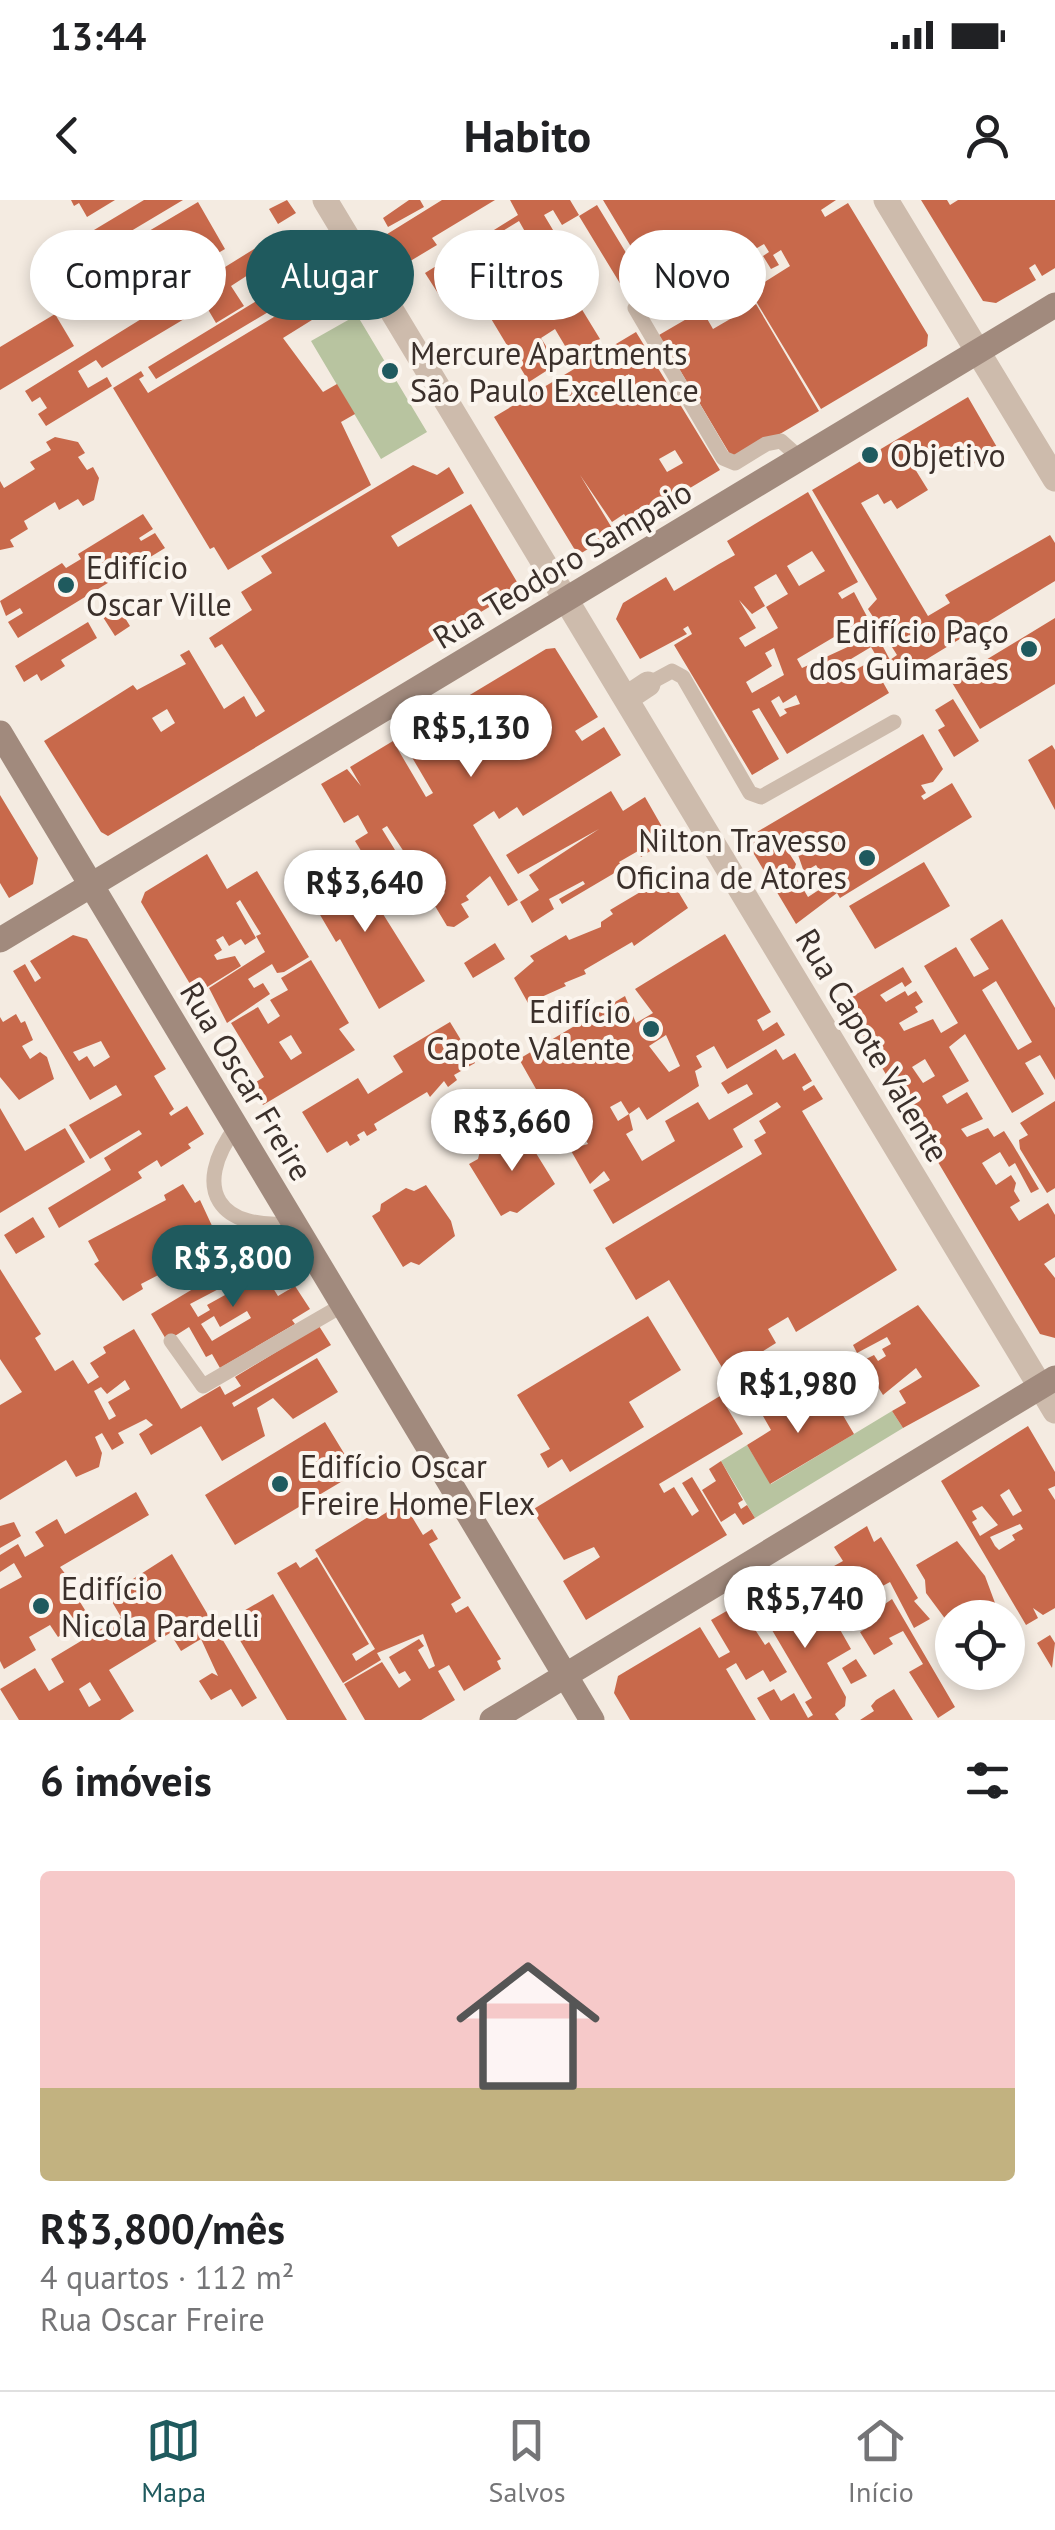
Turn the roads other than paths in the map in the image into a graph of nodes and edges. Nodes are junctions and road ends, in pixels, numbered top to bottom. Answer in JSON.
{"nodes":[{"id":1,"x":325,"y":200,"type":"edge"},
{"id":2,"x":886,"y":200,"type":"edge"},
{"id":3,"x":1055,"y":305,"type":"edge"},
{"id":4,"x":642,"y":320,"type":"edge"},
{"id":5,"x":978,"y":352,"type":"junction"},
{"id":6,"x":800,"y":458,"type":"junction"},
{"id":7,"x":1055,"y":479,"type":"edge"},
{"id":8,"x":567,"y":599,"type":"junction"},
{"id":9,"x":638,"y":691,"type":"junction"},
{"id":10,"x":894,"y":722,"type":"dead end"},
{"id":11,"x":0,"y":733,"type":"edge"},
{"id":12,"x":91,"y":886,"type":"junction"},
{"id":13,"x":0,"y":940,"type":"edge"},
{"id":14,"x":236,"y":1126,"type":"junction"},
{"id":15,"x":294,"y":1224,"type":"junction"},
{"id":16,"x":343,"y":1305,"type":"junction"},
{"id":17,"x":172,"y":1341,"type":"dead end"},
{"id":18,"x":1048,"y":1382,"type":"edge"},
{"id":19,"x":1055,"y":1410,"type":"edge"},
{"id":20,"x":565,"y":1676,"type":"junction"},
{"id":21,"x":492,"y":1720,"type":"edge"},
{"id":22,"x":592,"y":1720,"type":"edge"}],
"edges":[{"from":1,"to":8,"type":"street","name":"Rua Capote Valente"},
{"from":2,"to":5,"type":"street"},
{"from":3,"to":5,"type":"main road","name":"Rua Teodoro Sampaio"},
{"from":4,"to":6,"type":"lane"},
{"from":5,"to":6,"type":"main road","name":"Rua Teodoro Sampaio"},
{"from":5,"to":7,"type":"street"},
{"from":6,"to":8,"type":"main road","name":"Rua Teodoro Sampaio"},
{"from":8,"to":9,"type":"street","name":"Rua Capote Valente"},
{"from":8,"to":12,"type":"main road","name":"Rua Teodoro Sampaio"},
{"from":9,"to":10,"type":"lane"},
{"from":9,"to":18,"type":"street","name":"Rua Capote Valente"},
{"from":11,"to":12,"type":"main road","name":"Rua Oscar Freire"},
{"from":12,"to":13,"type":"main road","name":"Rua Teodoro Sampaio"},
{"from":12,"to":14,"type":"main road","name":"Rua Oscar Freire"},
{"from":14,"to":15,"type":"main road","name":"Rua Oscar Freire"},
{"from":14,"to":15,"type":"lane"},
{"from":15,"to":16,"type":"main road","name":"Rua Oscar Freire"},
{"from":16,"to":17,"type":"lane"},
{"from":16,"to":20,"type":"main road","name":"Rua Oscar Freire"},
{"from":18,"to":19,"type":"street","name":"Rua Capote Valente"},
{"from":18,"to":20,"type":"main road"},
{"from":20,"to":21,"type":"main road"},
{"from":20,"to":22,"type":"main road","name":"Rua Oscar Freire"}]}
